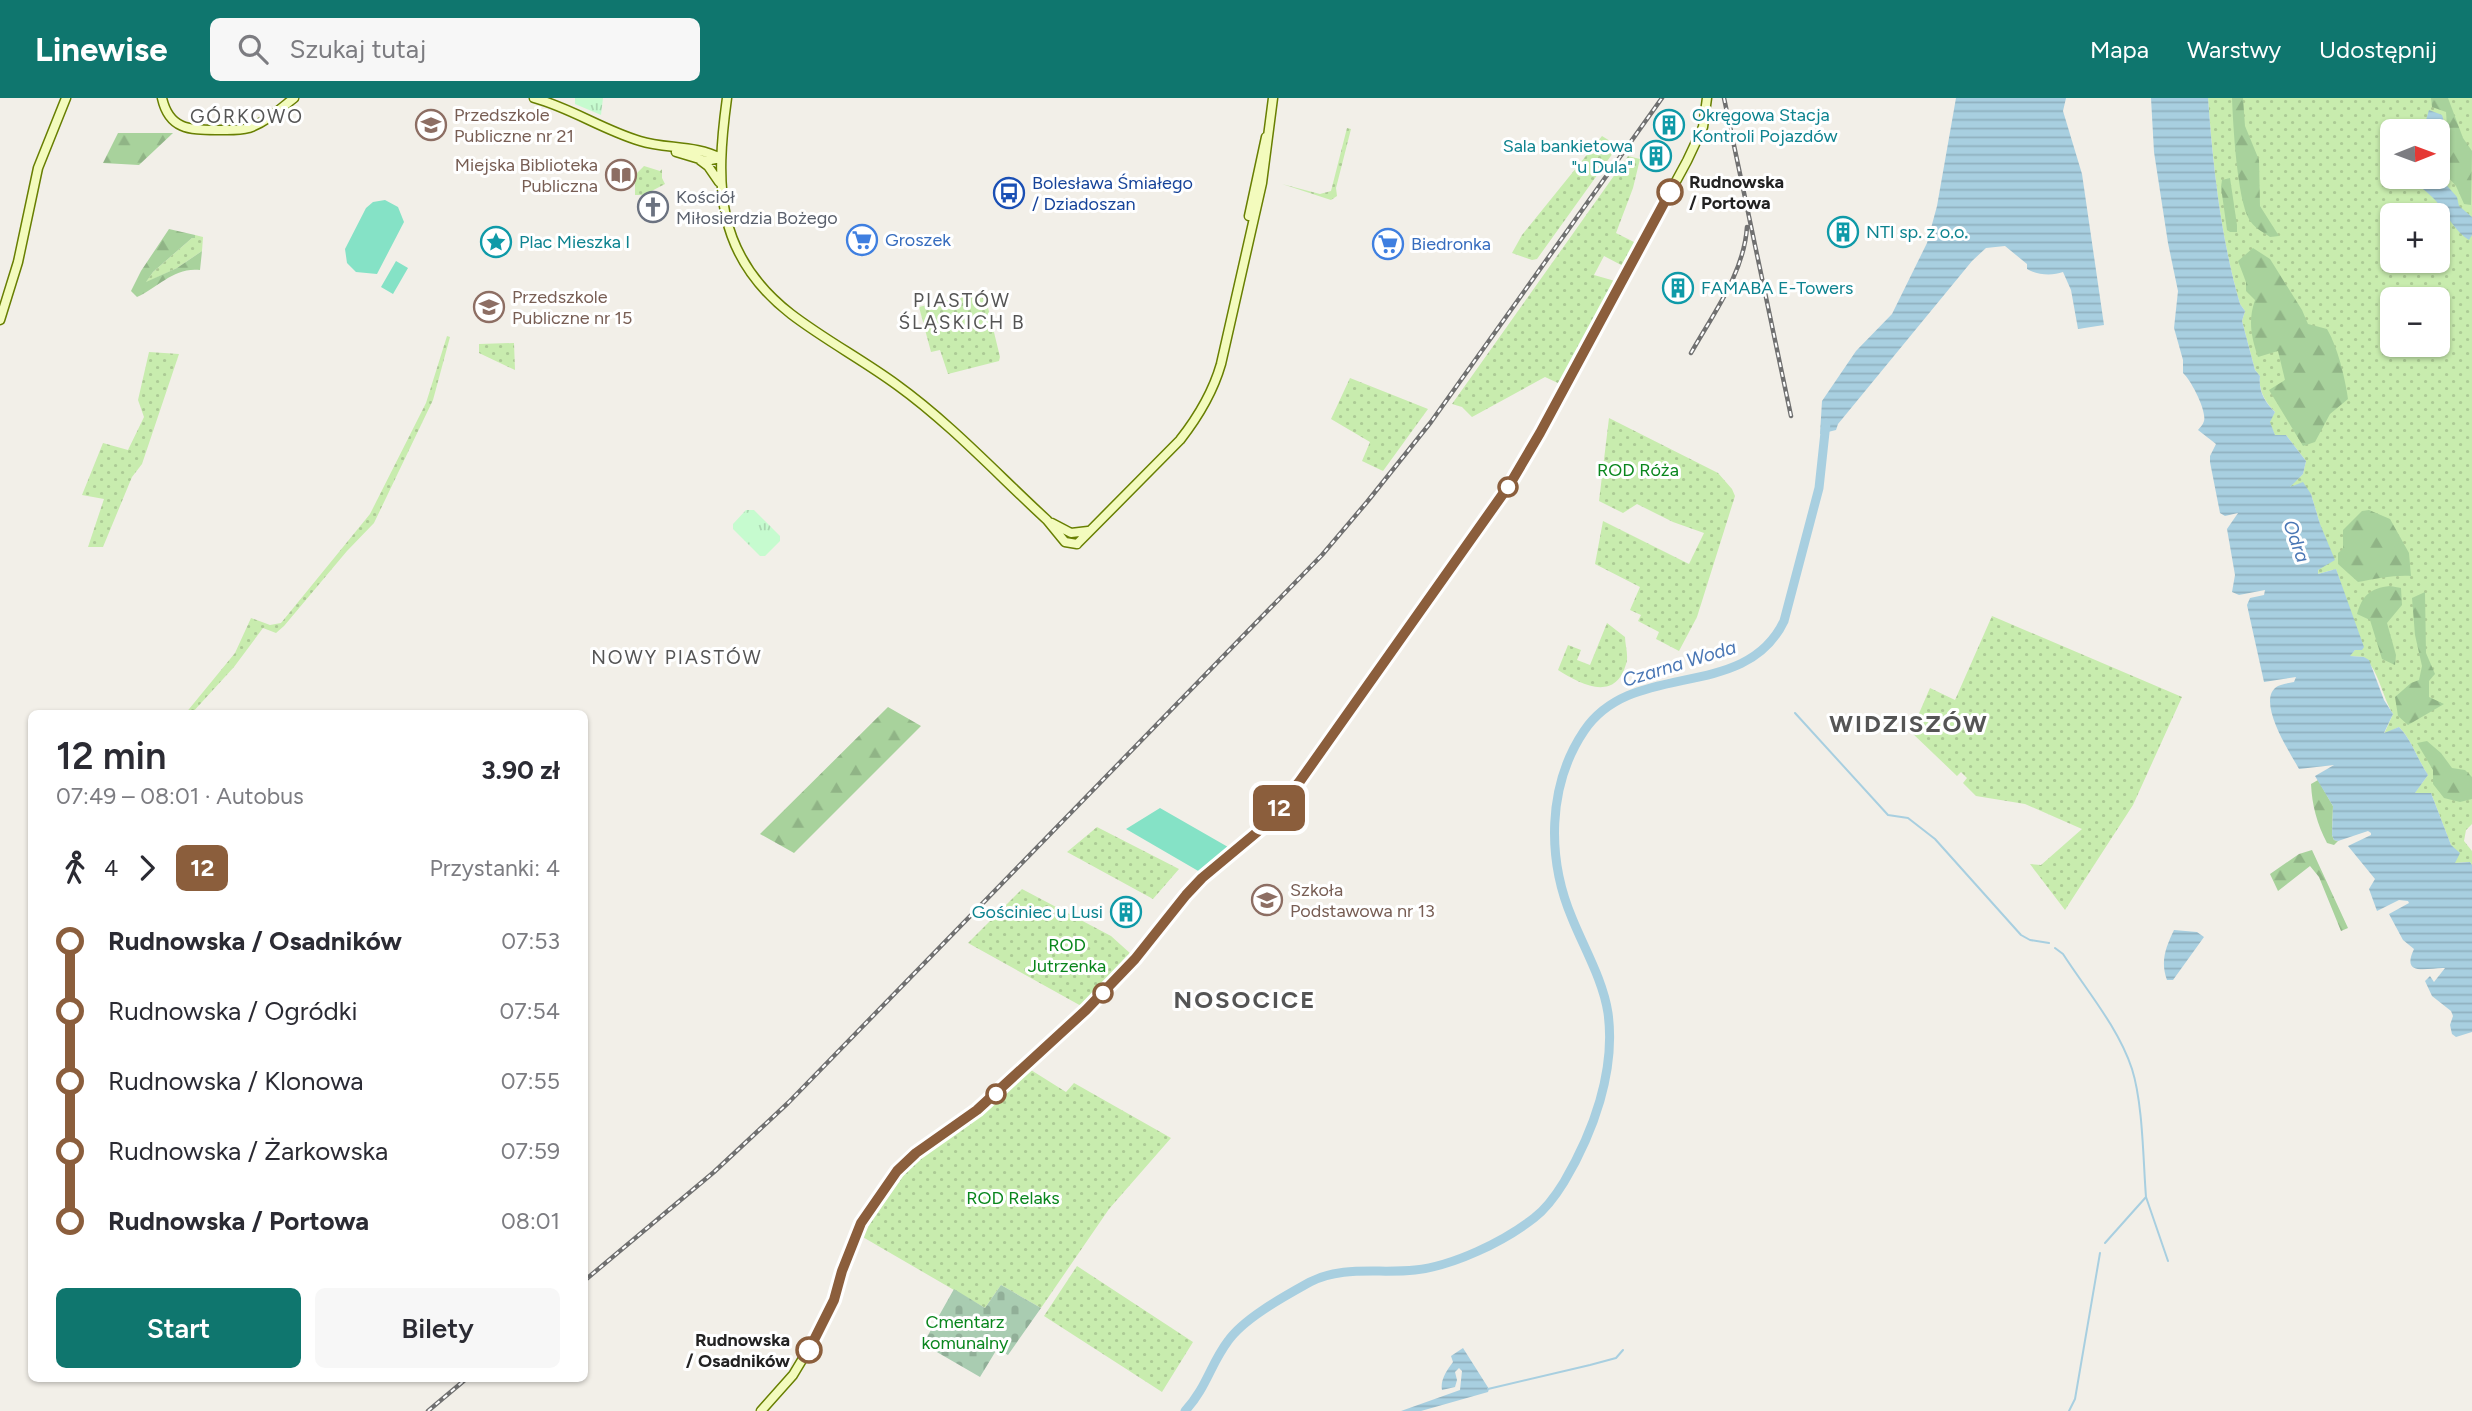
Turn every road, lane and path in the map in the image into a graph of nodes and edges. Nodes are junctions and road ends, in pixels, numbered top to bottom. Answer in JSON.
{"nodes":[{"id":1,"x":66,"y":98,"type":"edge"},
{"id":2,"x":163,"y":98,"type":"edge"},
{"id":3,"x":294,"y":98,"type":"edge"},
{"id":4,"x":534,"y":98,"type":"edge"},
{"id":5,"x":727,"y":98,"type":"edge"},
{"id":6,"x":1273,"y":98,"type":"edge"},
{"id":7,"x":1707,"y":98,"type":"edge"},
{"id":8,"x":722,"y":137,"type":"junction"},
{"id":9,"x":698,"y":155,"type":"junction"},
{"id":10,"x":720,"y":158,"type":"junction"},
{"id":11,"x":720,"y":184,"type":"junction"},
{"id":12,"x":0,"y":320,"type":"edge"},
{"id":13,"x":1047,"y":520,"type":"junction"},
{"id":14,"x":1091,"y":530,"type":"junction"},
{"id":15,"x":1068,"y":532,"type":"junction"},
{"id":16,"x":1077,"y":544,"type":"junction"},
{"id":17,"x":761,"y":1411,"type":"edge"}],
"edges":[{"from":1,"to":12,"type":"street"},
{"from":2,"to":3,"type":"street"},
{"from":4,"to":9,"type":"street"},
{"from":5,"to":8,"type":"street"},
{"from":6,"to":14,"type":"street"},
{"from":7,"to":17,"type":"street"},
{"from":8,"to":9,"type":"street"},
{"from":8,"to":10,"type":"street"},
{"from":9,"to":10,"type":"street"},
{"from":9,"to":11,"type":"street"},
{"from":10,"to":11,"type":"street"},
{"from":11,"to":13,"type":"street"},
{"from":13,"to":15,"type":"street"},
{"from":13,"to":16,"type":"street"},
{"from":14,"to":15,"type":"street"},
{"from":14,"to":16,"type":"street"},
{"from":15,"to":16,"type":"street"}]}
